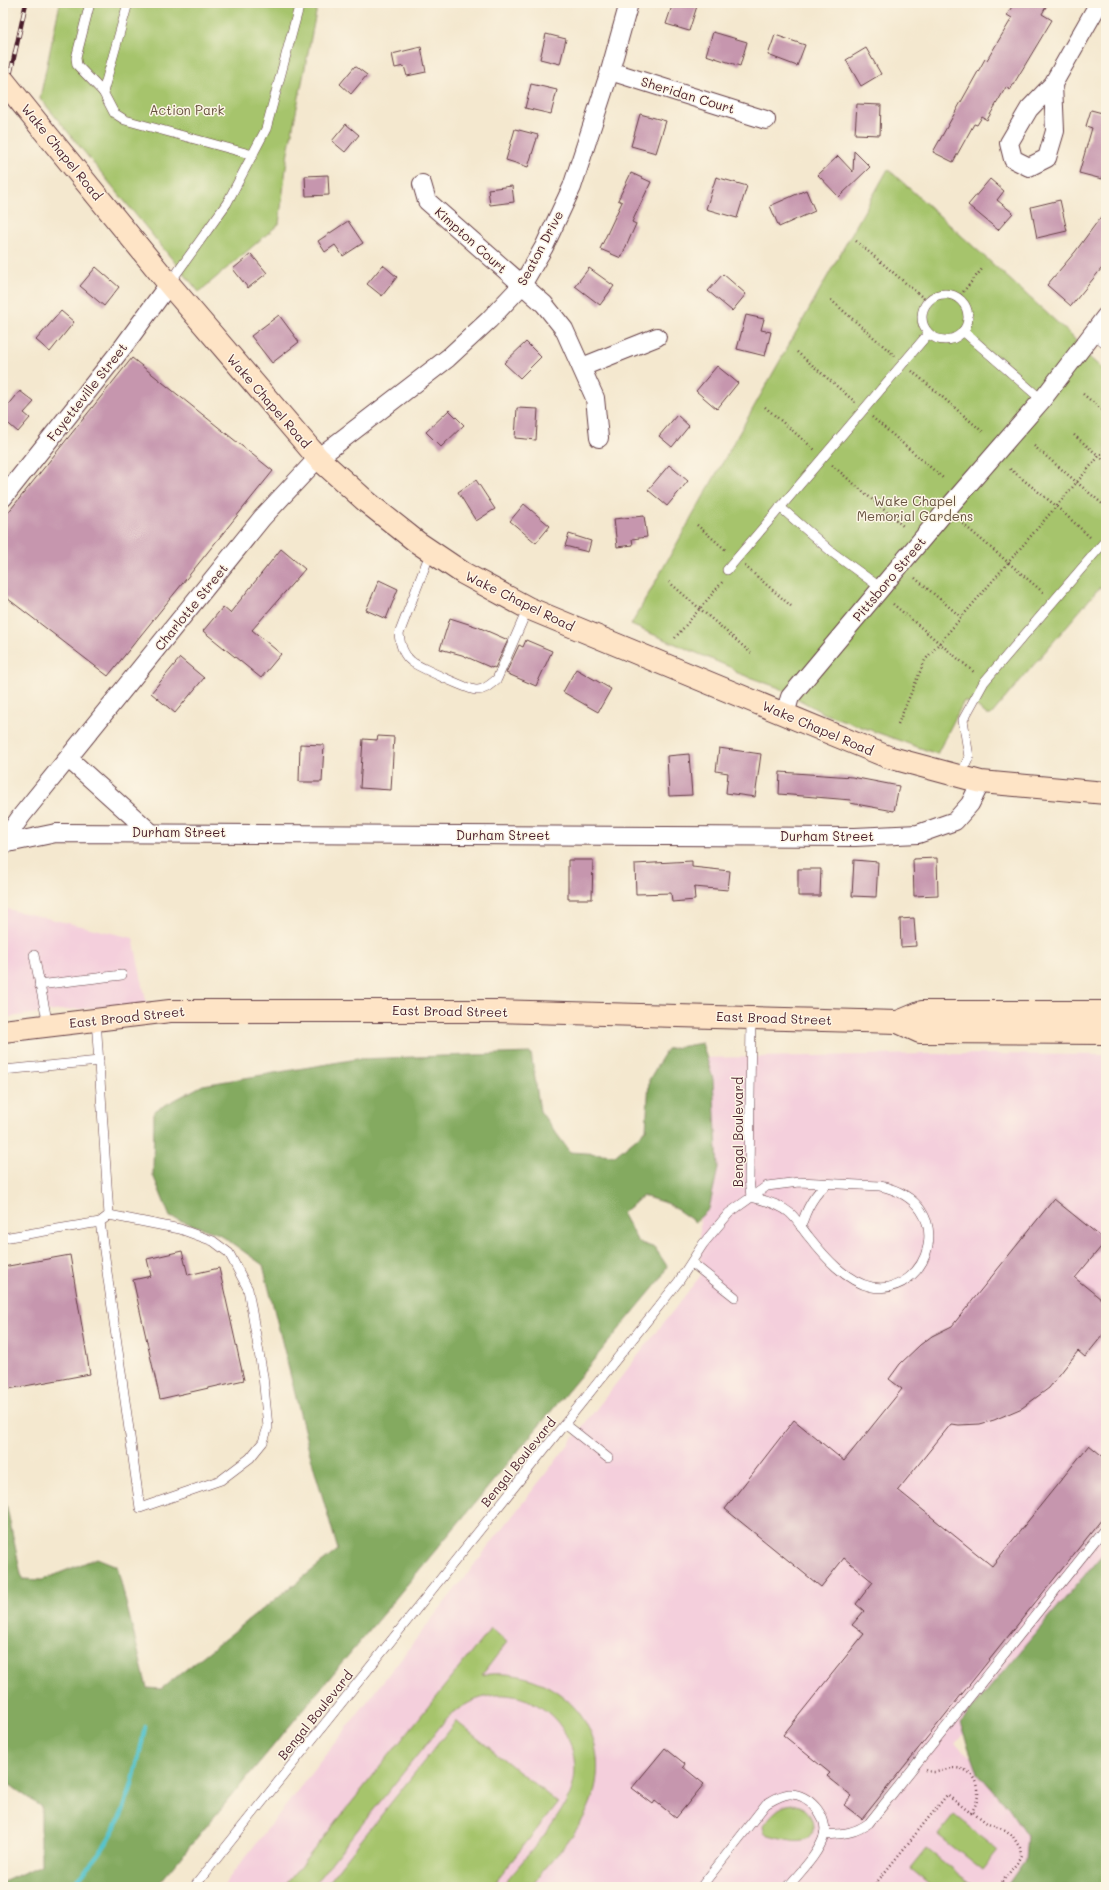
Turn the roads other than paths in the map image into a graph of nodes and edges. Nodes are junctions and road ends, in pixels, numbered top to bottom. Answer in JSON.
{"nodes":[{"id":1,"x":90,"y":3,"type":"edge"},
{"id":2,"x":128,"y":3,"type":"edge"},
{"id":3,"x":300,"y":3,"type":"edge"},
{"id":4,"x":629,"y":3,"type":"edge"},
{"id":5,"x":1099,"y":3,"type":"edge"},
{"id":6,"x":610,"y":71,"type":"junction"},
{"id":7,"x":3,"y":80,"type":"edge"},
{"id":8,"x":1053,"y":84,"type":"dead end"},
{"id":9,"x":103,"y":92,"type":"junction"},
{"id":10,"x":766,"y":120,"type":"dead end"},
{"id":11,"x":252,"y":154,"type":"junction"},
{"id":12,"x":422,"y":184,"type":"dead end"},
{"id":13,"x":169,"y":284,"type":"junction"},
{"id":14,"x":522,"y":285,"type":"junction"},
{"id":15,"x":1106,"y":316,"type":"edge"},
{"id":16,"x":963,"y":331,"type":"junction"},
{"id":17,"x":928,"y":334,"type":"junction"},
{"id":18,"x":657,"y":337,"type":"dead end"},
{"id":19,"x":1100,"y":338,"type":"edge"},
{"id":20,"x":582,"y":367,"type":"junction"},
{"id":21,"x":1042,"y":400,"type":"junction"},
{"id":22,"x":599,"y":438,"type":"dead end"},
{"id":23,"x":318,"y":458,"type":"junction"},
{"id":24,"x":3,"y":498,"type":"edge"},
{"id":25,"x":780,"y":507,"type":"junction"},
{"id":26,"x":1103,"y":543,"type":"edge"},
{"id":27,"x":431,"y":551,"type":"junction"},
{"id":28,"x":727,"y":570,"type":"road end"},
{"id":29,"x":881,"y":588,"type":"junction"},
{"id":30,"x":528,"y":608,"type":"junction"},
{"id":31,"x":784,"y":714,"type":"junction"},
{"id":32,"x":69,"y":759,"type":"junction"},
{"id":33,"x":960,"y":777,"type":"junction"},
{"id":34,"x":981,"y":782,"type":"junction"},
{"id":35,"x":1106,"y":793,"type":"edge"},
{"id":36,"x":150,"y":832,"type":"junction"},
{"id":37,"x":3,"y":843,"type":"edge"},
{"id":38,"x":34,"y":955,"type":"dead end"},
{"id":39,"x":122,"y":975,"type":"dead end"},
{"id":40,"x":39,"y":985,"type":"junction"},
{"id":41,"x":1106,"y":1012,"type":"edge"},
{"id":42,"x":751,"y":1018,"type":"junction"},
{"id":43,"x":96,"y":1019,"type":"junction"},
{"id":44,"x":898,"y":1022,"type":"junction"},
{"id":45,"x":48,"y":1025,"type":"junction"},
{"id":46,"x":3,"y":1031,"type":"edge"},
{"id":47,"x":1106,"y":1033,"type":"edge"},
{"id":48,"x":99,"y":1061,"type":"junction"},
{"id":49,"x":3,"y":1070,"type":"edge"},
{"id":50,"x":828,"y":1184,"type":"junction"},
{"id":51,"x":751,"y":1197,"type":"junction"},
{"id":52,"x":109,"y":1215,"type":"junction"},
{"id":53,"x":100,"y":1222,"type":"junction"},
{"id":54,"x":801,"y":1227,"type":"junction"},
{"id":55,"x":3,"y":1238,"type":"edge"},
{"id":56,"x":692,"y":1263,"type":"junction"},
{"id":57,"x":735,"y":1297,"type":"dead end"},
{"id":58,"x":565,"y":1424,"type":"junction"},
{"id":59,"x":608,"y":1458,"type":"dead end"},
{"id":60,"x":1106,"y":1527,"type":"edge"},
{"id":61,"x":824,"y":1835,"type":"junction"},
{"id":62,"x":194,"y":1887,"type":"edge"},
{"id":63,"x":701,"y":1887,"type":"edge"},
{"id":64,"x":788,"y":1887,"type":"edge"}],
"edges":[{"from":1,"to":9,"type":"lane"},
{"from":2,"to":9,"type":"lane"},
{"from":3,"to":11,"type":"lane"},
{"from":4,"to":6,"type":"street","name":"Seaton Drive"},
{"from":5,"to":8,"type":"street"},
{"from":6,"to":10,"type":"street","name":"Sheridan Court"},
{"from":6,"to":14,"type":"street","name":"Seaton Drive"},
{"from":7,"to":13,"type":"main road","name":"Wake Chapel Road","bridge":true},
{"from":9,"to":11,"type":"lane"},
{"from":11,"to":13,"type":"lane"},
{"from":12,"to":14,"type":"street","name":"Kimpton Court"},
{"from":13,"to":23,"type":"main road","name":"Wake Chapel Road"},
{"from":13,"to":24,"type":"street","name":"Fayetteville Street"},
{"from":14,"to":20,"type":"street","name":"Kimpton Court"},
{"from":14,"to":23,"type":"street","name":"Seaton Drive"},
{"from":15,"to":19,"type":"street","name":"Pittsboro Street"},
{"from":16,"to":17,"type":"lane"},
{"from":16,"to":17,"type":"lane"},
{"from":16,"to":21,"type":"lane"},
{"from":17,"to":25,"type":"lane"},
{"from":18,"to":20,"type":"street"},
{"from":19,"to":21,"type":"street","name":"Pittsboro Street"},
{"from":20,"to":22,"type":"street","name":"Kimpton Court"},
{"from":21,"to":29,"type":"street","name":"Pittsboro Street"},
{"from":23,"to":27,"type":"main road","name":"Wake Chapel Road"},
{"from":23,"to":32,"type":"street","name":"Charlotte Street"},
{"from":25,"to":28,"type":"lane"},
{"from":25,"to":29,"type":"lane"},
{"from":26,"to":33,"type":"lane"},
{"from":27,"to":30,"type":"main road","name":"Wake Chapel Road"},
{"from":27,"to":30,"type":"lane"},
{"from":29,"to":31,"type":"street","name":"Pittsboro Street"},
{"from":30,"to":31,"type":"main road","name":"Wake Chapel Road"},
{"from":31,"to":33,"type":"main road","name":"Wake Chapel Road"},
{"from":32,"to":36,"type":"street"},
{"from":32,"to":37,"type":"street","name":"Charlotte Street"},
{"from":33,"to":34,"type":"main road","name":"Wake Chapel Road"},
{"from":34,"to":35,"type":"main road","name":"Wake Chapel Road"},
{"from":34,"to":36,"type":"street","name":"Durham Street"},
{"from":36,"to":37,"type":"street","name":"Durham Street"},
{"from":38,"to":40,"type":"lane"},
{"from":39,"to":40,"type":"lane"},
{"from":40,"to":45,"type":"lane"},
{"from":41,"to":44,"type":"main road","name":"East Broad Street"},
{"from":42,"to":43,"type":"main road","name":"East Broad Street"},
{"from":42,"to":44,"type":"main road","name":"East Broad Street"},
{"from":42,"to":51,"type":"lane","name":"Bengal Boulevard"},
{"from":43,"to":45,"type":"main road","name":"East Broad Street"},
{"from":43,"to":48,"type":"lane"},
{"from":44,"to":47,"type":"main road","name":"East Broad Street"},
{"from":45,"to":46,"type":"main road","name":"East Broad Street"},
{"from":48,"to":49,"type":"lane"},
{"from":48,"to":52,"type":"lane"},
{"from":50,"to":51,"type":"lane"},
{"from":50,"to":54,"type":"lane"},
{"from":50,"to":54,"type":"lane"},
{"from":51,"to":54,"type":"lane"},
{"from":51,"to":56,"type":"lane","name":"Bengal Boulevard"},
{"from":52,"to":53,"type":"lane"},
{"from":52,"to":53,"type":"lane"},
{"from":53,"to":55,"type":"lane"},
{"from":56,"to":57,"type":"lane"},
{"from":56,"to":58,"type":"lane","name":"Bengal Boulevard"},
{"from":58,"to":59,"type":"lane"},
{"from":58,"to":62,"type":"lane","name":"Bengal Boulevard"},
{"from":60,"to":61,"type":"lane"},
{"from":61,"to":63,"type":"lane"},
{"from":61,"to":64,"type":"lane"}]}
